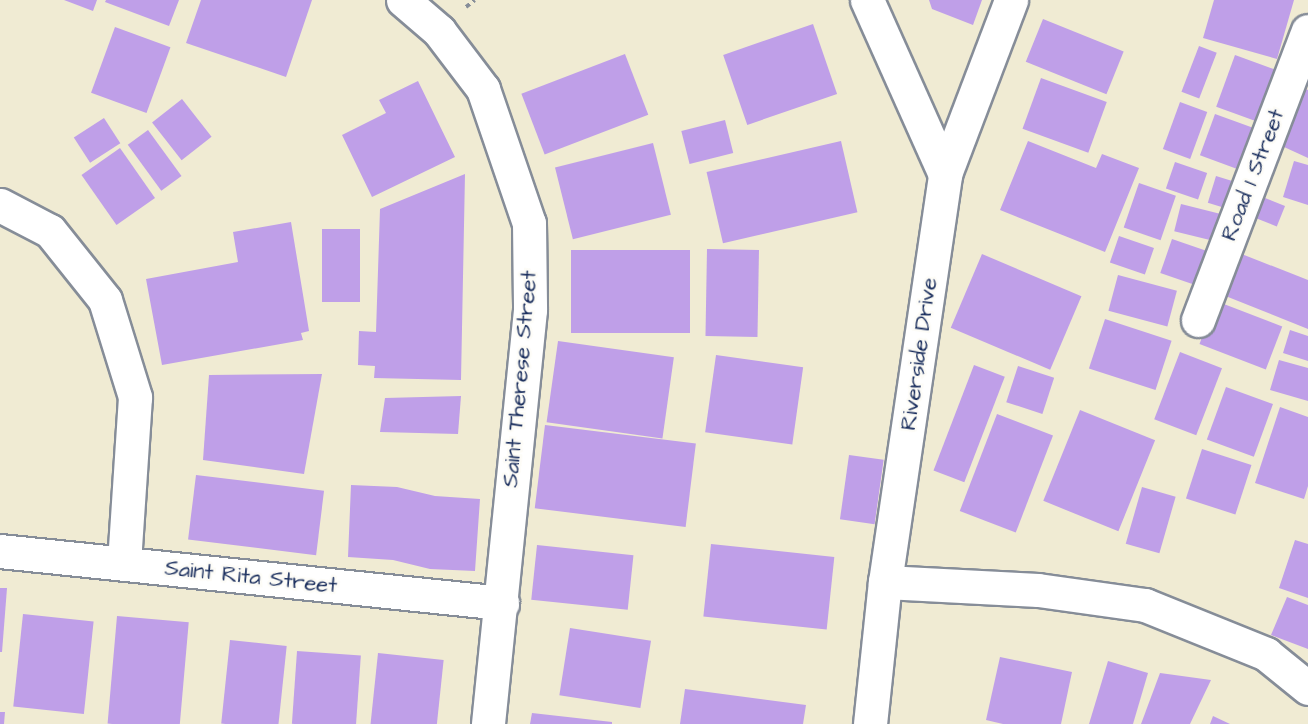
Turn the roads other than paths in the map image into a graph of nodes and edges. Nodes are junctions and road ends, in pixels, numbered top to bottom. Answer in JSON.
{"nodes":[{"id":1,"x":403,"y":0,"type":"edge"},
{"id":2,"x":867,"y":0,"type":"edge"},
{"id":3,"x":1011,"y":0,"type":"edge"},
{"id":4,"x":1308,"y":31,"type":"edge"},
{"id":5,"x":945,"y":174,"type":"junction"},
{"id":6,"x":0,"y":205,"type":"edge"},
{"id":7,"x":1198,"y":320,"type":"dead end"},
{"id":8,"x":0,"y":551,"type":"edge"},
{"id":9,"x":124,"y":564,"type":"junction"},
{"id":10,"x":885,"y":582,"type":"junction"},
{"id":11,"x":502,"y":603,"type":"junction"},
{"id":12,"x":1308,"y":688,"type":"edge"},
{"id":13,"x":488,"y":724,"type":"edge"},
{"id":14,"x":870,"y":724,"type":"edge"}],
"edges":[{"from":1,"to":11,"type":"street","name":"Saint Therese Street"},
{"from":2,"to":5,"type":"street"},
{"from":3,"to":5,"type":"street","name":"Riverside Drive"},
{"from":4,"to":7,"type":"street","name":"Road 1 Street"},
{"from":5,"to":10,"type":"street","name":"Riverside Drive"},
{"from":6,"to":9,"type":"street"},
{"from":8,"to":9,"type":"street","name":"Saint Rita Street"},
{"from":9,"to":11,"type":"street","name":"Saint Rita Street"},
{"from":10,"to":12,"type":"street"},
{"from":10,"to":14,"type":"street","name":"Riverside Drive"},
{"from":11,"to":13,"type":"street","name":"Saint Therese Street"}]}
